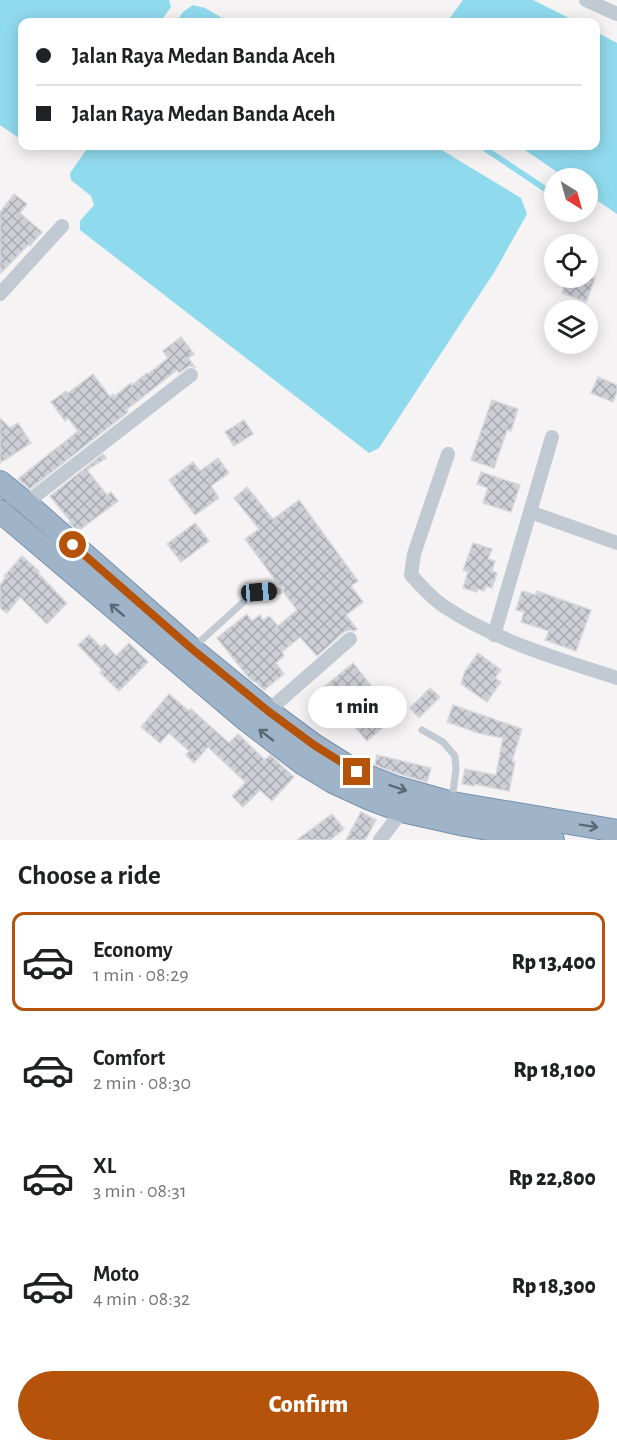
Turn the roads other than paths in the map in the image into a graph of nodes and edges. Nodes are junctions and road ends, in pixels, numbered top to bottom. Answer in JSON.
{"nodes":[{"id":1,"x":586,"y":0,"type":"edge"},
{"id":2,"x":617,"y":14,"type":"edge"},
{"id":3,"x":62,"y":226,"type":"dead end"},
{"id":4,"x":0,"y":294,"type":"edge"},
{"id":5,"x":191,"y":375,"type":"dead end"},
{"id":6,"x":552,"y":437,"type":"dead end"},
{"id":7,"x":448,"y":454,"type":"dead end"},
{"id":8,"x":0,"y":482,"type":"edge"},
{"id":9,"x":26,"y":503,"type":"junction"},
{"id":10,"x":0,"y":511,"type":"edge"},
{"id":11,"x":530,"y":512,"type":"junction"},
{"id":12,"x":617,"y":543,"type":"edge"},
{"id":13,"x":279,"y":591,"type":"dead end"},
{"id":14,"x":494,"y":634,"type":"junction"},
{"id":15,"x":350,"y":639,"type":"dead end"},
{"id":16,"x":192,"y":649,"type":"junction"},
{"id":17,"x":617,"y":678,"type":"edge"},
{"id":18,"x":268,"y":711,"type":"junction"},
{"id":19,"x":422,"y":730,"type":"dead end"},
{"id":20,"x":296,"y":745,"type":"junction"},
{"id":21,"x":452,"y":803,"type":"junction"},
{"id":22,"x":402,"y":811,"type":"junction"},
{"id":23,"x":617,"y":831,"type":"edge"},
{"id":24,"x":497,"y":835,"type":"edge"},
{"id":25,"x":380,"y":840,"type":"edge"},
{"id":26,"x":553,"y":840,"type":"edge"}],
"edges":[{"from":1,"to":2,"type":"street"},
{"from":3,"to":4,"type":"street"},
{"from":5,"to":9,"type":"street"},
{"from":6,"to":11,"type":"street"},
{"from":7,"to":14,"type":"street"},
{"from":8,"to":9,"type":"highway"},
{"from":9,"to":16,"type":"highway"},
{"from":20,"to":10,"type":"highway","one_way":true},
{"from":11,"to":12,"type":"street"},
{"from":11,"to":14,"type":"street"},
{"from":13,"to":16,"type":"lane"},
{"from":14,"to":17,"type":"street"},
{"from":15,"to":18,"type":"street"},
{"from":16,"to":18,"type":"highway"},
{"from":18,"to":20,"type":"highway"},
{"from":19,"to":21,"type":"lane"},
{"from":20,"to":21,"type":"highway","one_way":true},
{"from":20,"to":22,"type":"highway"},
{"from":21,"to":23,"type":"highway","one_way":true},
{"from":22,"to":24,"type":"highway"},
{"from":22,"to":25,"type":"street"},
{"from":24,"to":26,"type":"highway"}]}
